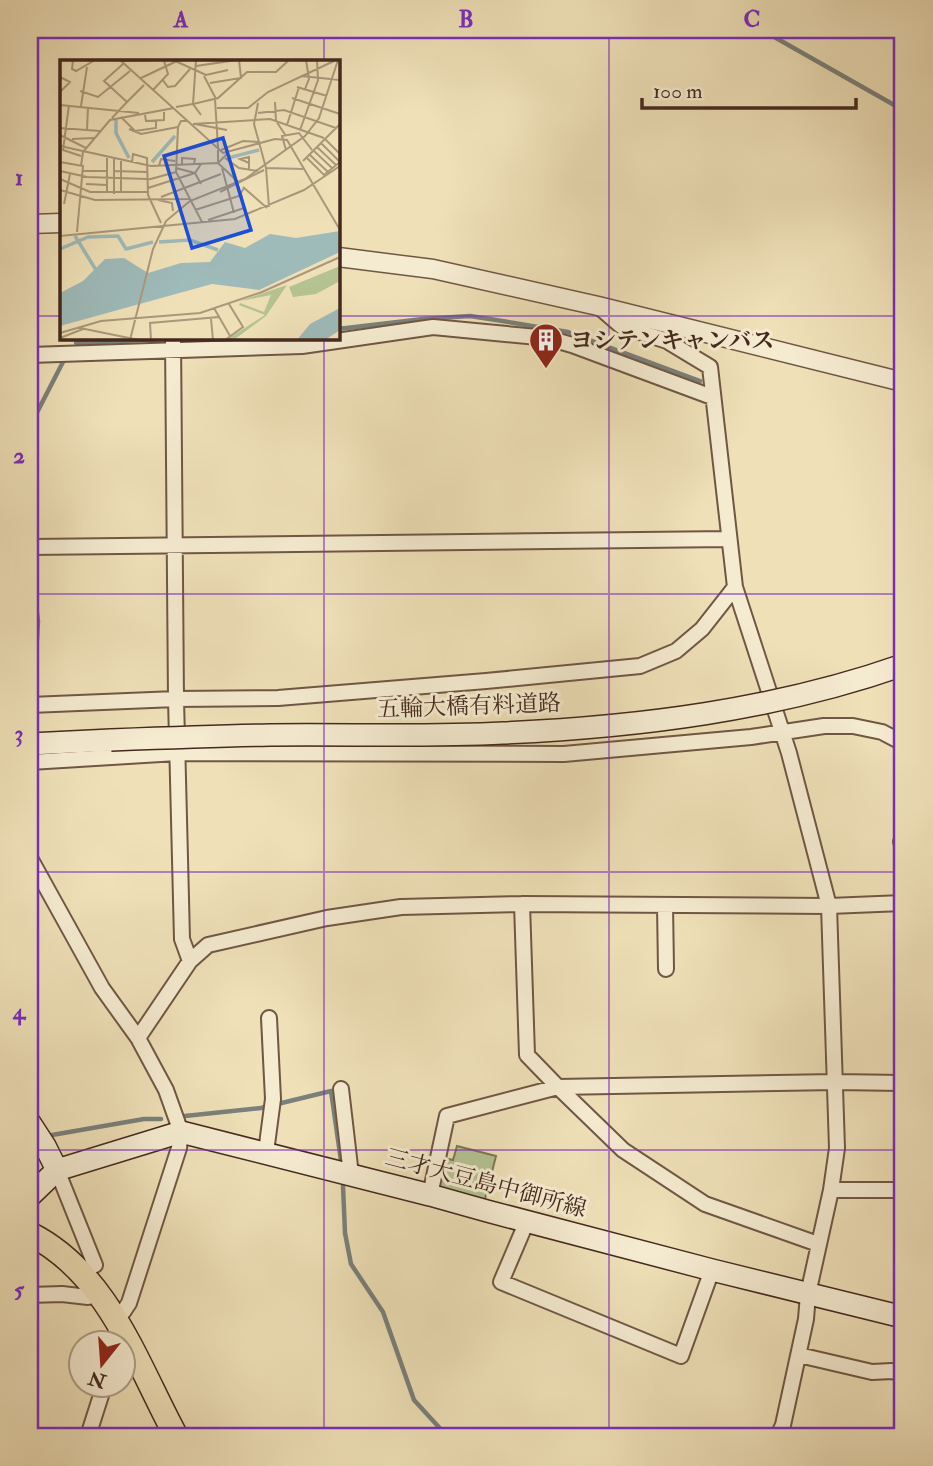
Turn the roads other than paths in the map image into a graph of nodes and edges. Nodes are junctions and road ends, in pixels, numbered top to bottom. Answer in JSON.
{"nodes":[{"id":1,"x":60,"y":223,"type":"edge"},
{"id":2,"x":30,"y":224,"type":"edge"},
{"id":3,"x":340,"y":257,"type":"edge"},
{"id":4,"x":598,"y":306,"type":"junction"},
{"id":5,"x":174,"y":344,"type":"edge"},
{"id":6,"x":30,"y":355,"type":"edge"},
{"id":7,"x":903,"y":382,"type":"edge"},
{"id":8,"x":712,"y":397,"type":"junction"},
{"id":9,"x":729,"y":539,"type":"junction"},
{"id":10,"x":176,"y":546,"type":"junction"},
{"id":11,"x":30,"y":547,"type":"edge"},
{"id":12,"x":735,"y":587,"type":"junction"},
{"id":13,"x":903,"y":665,"type":"edge"},
{"id":14,"x":176,"y":699,"type":"junction"},
{"id":15,"x":30,"y":705,"type":"edge"},
{"id":16,"x":781,"y":732,"type":"junction"},
{"id":17,"x":903,"y":743,"type":"edge"},
{"id":18,"x":30,"y":744,"type":"edge"},
{"id":19,"x":177,"y":753,"type":"junction"},
{"id":20,"x":30,"y":762,"type":"edge"},
{"id":21,"x":30,"y":858,"type":"edge"},
{"id":22,"x":903,"y":903,"type":"edge"},
{"id":23,"x":522,"y":904,"type":"junction"},
{"id":24,"x":665,"y":905,"type":"junction"},
{"id":25,"x":829,"y":906,"type":"junction"},
{"id":26,"x":190,"y":961,"type":"junction"},
{"id":27,"x":666,"y":969,"type":"dead end"},
{"id":28,"x":269,"y":1018,"type":"dead end"},
{"id":29,"x":138,"y":1038,"type":"junction"},
{"id":30,"x":835,"y":1082,"type":"junction"},
{"id":31,"x":903,"y":1083,"type":"edge"},
{"id":32,"x":558,"y":1087,"type":"junction"},
{"id":33,"x":341,"y":1089,"type":"dead end"},
{"id":34,"x":30,"y":1123,"type":"edge"},
{"id":35,"x":181,"y":1132,"type":"junction"},
{"id":36,"x":266,"y":1152,"type":"junction"},
{"id":37,"x":57,"y":1170,"type":"junction"},
{"id":38,"x":351,"y":1175,"type":"junction"},
{"id":39,"x":831,"y":1190,"type":"junction"},
{"id":40,"x":903,"y":1190,"type":"edge"},
{"id":41,"x":430,"y":1195,"type":"junction"},
{"id":42,"x":30,"y":1196,"type":"edge"},
{"id":43,"x":527,"y":1221,"type":"junction"},
{"id":44,"x":30,"y":1234,"type":"edge"},
{"id":45,"x":818,"y":1244,"type":"junction"},
{"id":46,"x":95,"y":1265,"type":"dead end"},
{"id":47,"x":712,"y":1270,"type":"junction"},
{"id":48,"x":808,"y":1294,"type":"junction"},
{"id":49,"x":30,"y":1295,"type":"edge"},
{"id":50,"x":88,"y":1297,"type":"dead end"},
{"id":51,"x":903,"y":1317,"type":"edge"},
{"id":52,"x":115,"y":1318,"type":"junction"},
{"id":53,"x":120,"y":1330,"type":"edge"},
{"id":54,"x":799,"y":1355,"type":"junction"},
{"id":55,"x":136,"y":1362,"type":"edge"},
{"id":56,"x":903,"y":1374,"type":"edge"},
{"id":57,"x":99,"y":1400,"type":"edge"},
{"id":58,"x":88,"y":1436,"type":"edge"},
{"id":59,"x":176,"y":1436,"type":"edge"},
{"id":60,"x":778,"y":1436,"type":"edge"}],
"edges":[{"from":1,"to":2,"type":"street"},
{"from":3,"to":4,"type":"street"},
{"from":4,"to":7,"type":"street"},
{"from":4,"to":8,"type":"street"},
{"from":5,"to":6,"type":"street"},
{"from":5,"to":8,"type":"street"},
{"from":5,"to":10,"type":"street"},
{"from":8,"to":9,"type":"street"},
{"from":9,"to":10,"type":"street"},
{"from":9,"to":12,"type":"street"},
{"from":10,"to":11,"type":"street"},
{"from":10,"to":14,"type":"street"},
{"from":12,"to":14,"type":"street"},
{"from":12,"to":16,"type":"street"},
{"from":13,"to":18,"type":"main road","name":"五輪大橋有料道路","bridge":true},
{"from":14,"to":15,"type":"street"},
{"from":14,"to":19,"type":"street"},
{"from":16,"to":17,"type":"street"},
{"from":16,"to":19,"type":"street"},
{"from":16,"to":25,"type":"street"},
{"from":19,"to":20,"type":"street"},
{"from":19,"to":26,"type":"street"},
{"from":21,"to":29,"type":"street"},
{"from":22,"to":25,"type":"street"},
{"from":23,"to":24,"type":"street"},
{"from":23,"to":26,"type":"street"},
{"from":23,"to":32,"type":"street"},
{"from":24,"to":25,"type":"street"},
{"from":24,"to":27,"type":"street"},
{"from":25,"to":30,"type":"street"},
{"from":26,"to":29,"type":"street"},
{"from":28,"to":36,"type":"street"},
{"from":29,"to":35,"type":"street"},
{"from":30,"to":31,"type":"street"},
{"from":30,"to":32,"type":"street"},
{"from":30,"to":39,"type":"street"},
{"from":32,"to":41,"type":"street"},
{"from":32,"to":45,"type":"street"},
{"from":33,"to":38,"type":"street"},
{"from":34,"to":37,"type":"main road"},
{"from":35,"to":36,"type":"main road","name":"三才大豆島中御所線"},
{"from":35,"to":37,"type":"main road"},
{"from":35,"to":52,"type":"street"},
{"from":36,"to":38,"type":"main road","name":"三才大豆島中御所線"},
{"from":37,"to":42,"type":"main road"},
{"from":37,"to":46,"type":"street"},
{"from":38,"to":41,"type":"main road","name":"三才大豆島中御所線"},
{"from":39,"to":40,"type":"street"},
{"from":39,"to":45,"type":"street"},
{"from":41,"to":43,"type":"main road","name":"三才大豆島中御所線"},
{"from":43,"to":47,"type":"main road","name":"三才大豆島中御所線"},
{"from":43,"to":47,"type":"street"},
{"from":44,"to":52,"type":"main road"},
{"from":45,"to":48,"type":"street"},
{"from":47,"to":48,"type":"main road","name":"三才大豆島中御所線"},
{"from":48,"to":51,"type":"main road","name":"三才大豆島中御所線"},
{"from":48,"to":54,"type":"street"},
{"from":49,"to":50,"type":"street"},
{"from":52,"to":53,"type":"main road"},
{"from":54,"to":56,"type":"street"},
{"from":54,"to":60,"type":"street"},
{"from":55,"to":59,"type":"main road"},
{"from":57,"to":58,"type":"street"}]}
